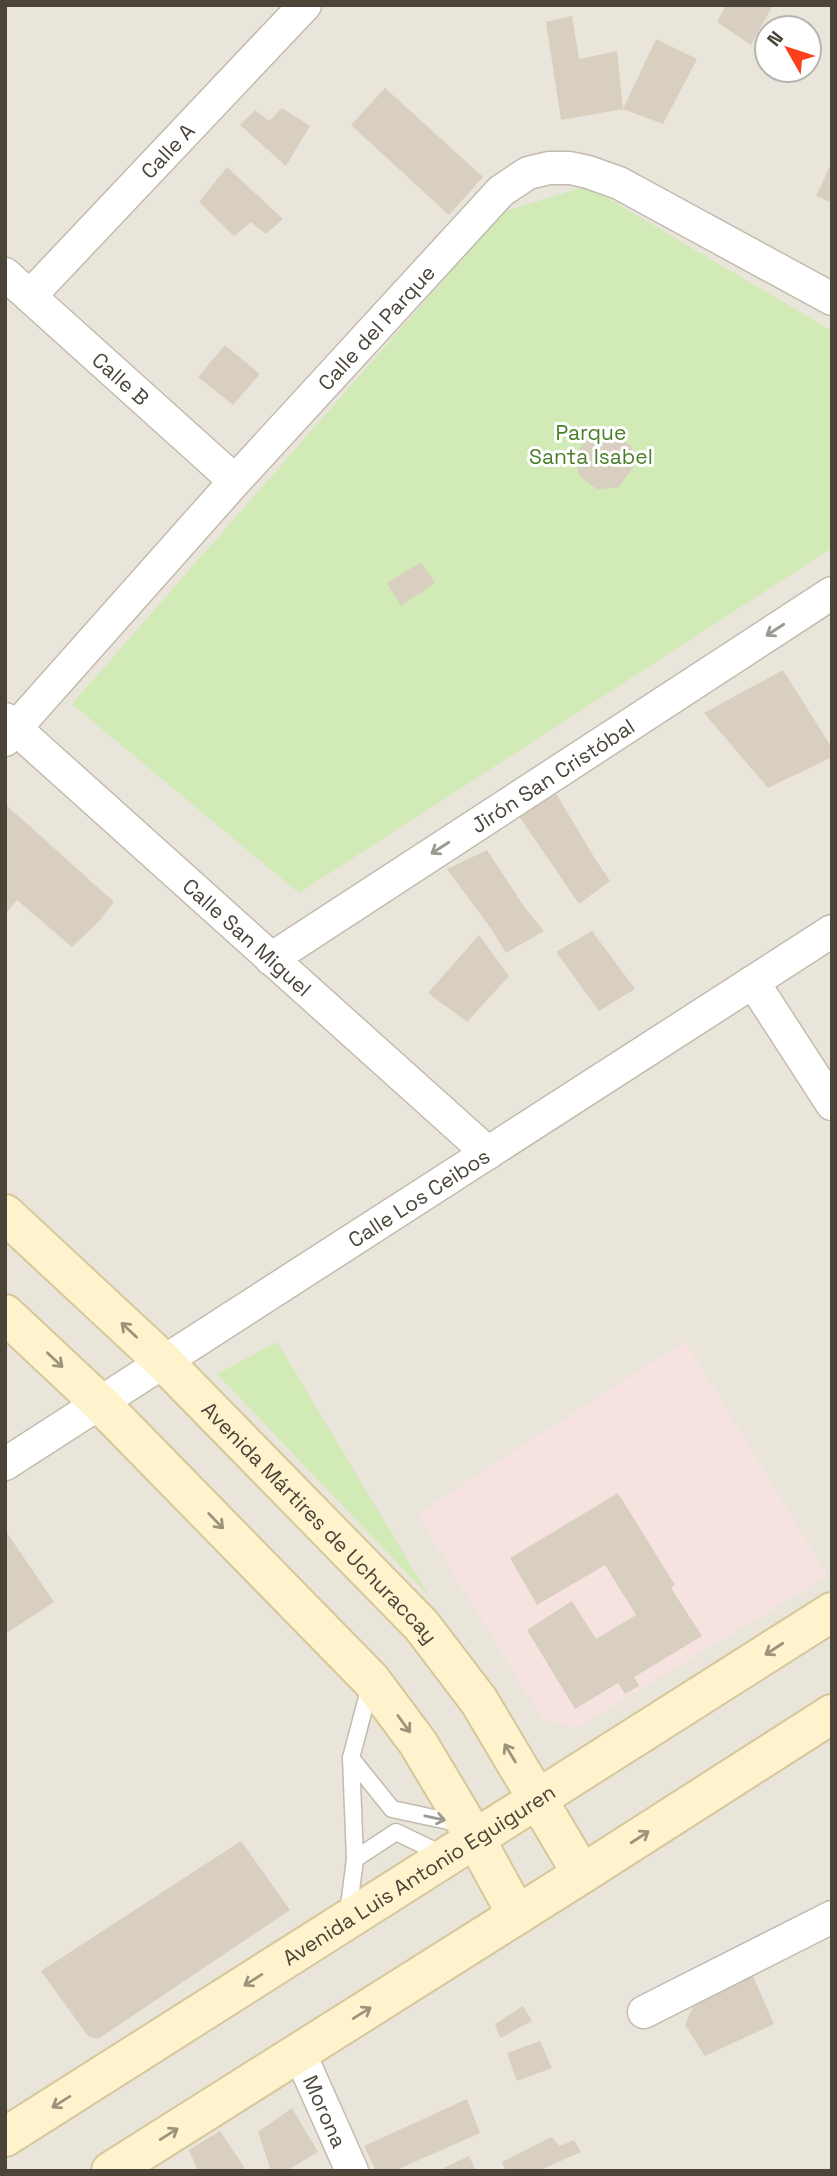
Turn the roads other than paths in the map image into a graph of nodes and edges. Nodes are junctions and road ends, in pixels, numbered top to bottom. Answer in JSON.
{"nodes":[{"id":1,"x":305,"y":5,"type":"edge"},
{"id":2,"x":5,"y":274,"type":"edge"},
{"id":3,"x":30,"y":296,"type":"junction"},
{"id":4,"x":832,"y":299,"type":"edge"},
{"id":5,"x":236,"y":481,"type":"junction"},
{"id":6,"x":831,"y":594,"type":"edge"},
{"id":7,"x":9,"y":729,"type":"edge"},
{"id":8,"x":832,"y":931,"type":"edge"},
{"id":9,"x":271,"y":958,"type":"junction"},
{"id":10,"x":753,"y":982,"type":"junction"},
{"id":11,"x":832,"y":1104,"type":"edge"},
{"id":12,"x":488,"y":1153,"type":"junction"},
{"id":13,"x":5,"y":1214,"type":"edge"},
{"id":14,"x":5,"y":1314,"type":"edge"},
{"id":15,"x":164,"y":1362,"type":"junction"},
{"id":16,"x":100,"y":1403,"type":"junction"},
{"id":17,"x":5,"y":1464,"type":"edge"},
{"id":18,"x":832,"y":1612,"type":"edge"},
{"id":19,"x":371,"y":1680,"type":"junction"},
{"id":20,"x":832,"y":1714,"type":"edge"},
{"id":21,"x":351,"y":1758,"type":"junction"},
{"id":22,"x":538,"y":1800,"type":"junction"},
{"id":23,"x":392,"y":1809,"type":"junction"},
{"id":24,"x":396,"y":1832,"type":"junction"},
{"id":25,"x":463,"y":1841,"type":"junction"},
{"id":26,"x":355,"y":1859,"type":"junction"},
{"id":27,"x":582,"y":1874,"type":"junction"},
{"id":28,"x":517,"y":1915,"type":"junction"},
{"id":29,"x":832,"y":1917,"type":"edge"},
{"id":30,"x":347,"y":1921,"type":"junction"},
{"id":31,"x":644,"y":2012,"type":"dead end"},
{"id":32,"x":299,"y":2052,"type":"junction"},
{"id":33,"x":5,"y":2137,"type":"edge"},
{"id":34,"x":111,"y":2171,"type":"edge"},
{"id":35,"x":352,"y":2171,"type":"edge"}],
"edges":[{"from":1,"to":3,"type":"street","name":"Calle A"},
{"from":2,"to":3,"type":"street","name":"Calle B"},
{"from":3,"to":5,"type":"street","name":"Calle B"},
{"from":4,"to":5,"type":"street","name":"Calle del Parque"},
{"from":5,"to":7,"type":"street","name":"Calle del Parque"},
{"from":6,"to":9,"type":"street","name":"Jirón San Cristóbal","one_way":true},
{"from":7,"to":9,"type":"street","name":"Calle San Miguel"},
{"from":8,"to":10,"type":"street","name":"Calle Los Ceibos"},
{"from":9,"to":12,"type":"street","name":"Calle San Miguel"},
{"from":10,"to":11,"type":"street"},
{"from":10,"to":12,"type":"street","name":"Calle Los Ceibos"},
{"from":12,"to":15,"type":"street","name":"Calle Los Ceibos"},
{"from":15,"to":13,"type":"main road","name":"Avenida Mártires de Uchuraccay","one_way":true},
{"from":14,"to":16,"type":"main road","one_way":true},
{"from":15,"to":16,"type":"street","name":"Calle Los Ceibos"},
{"from":22,"to":15,"type":"main road","name":"Avenida Mártires de Uchuraccay","one_way":true},
{"from":16,"to":17,"type":"street","name":"Calle Los Ceibos"},
{"from":16,"to":19,"type":"main road","one_way":true},
{"from":18,"to":22,"type":"main road","name":"Avenida Luis Antonio Eguiguren","one_way":true},
{"from":19,"to":21,"type":"lane"},
{"from":19,"to":25,"type":"main road","one_way":true},
{"from":27,"to":20,"type":"main road","one_way":true},
{"from":21,"to":23,"type":"lane"},
{"from":21,"to":26,"type":"lane"},
{"from":22,"to":25,"type":"main road","name":"Avenida Luis Antonio Eguiguren"},
{"from":22,"to":27,"type":"main road","name":"Avenida Mártires de Uchuraccay"},
{"from":23,"to":24,"type":"lane"},
{"from":23,"to":25,"type":"lane","one_way":true},
{"from":24,"to":25,"type":"lane"},
{"from":24,"to":26,"type":"lane"},
{"from":25,"to":28,"type":"main road"},
{"from":25,"to":30,"type":"main road","name":"Avenida Luis Antonio Eguiguren"},
{"from":26,"to":30,"type":"lane"},
{"from":27,"to":28,"type":"main road"},
{"from":32,"to":28,"type":"main road","one_way":true},
{"from":29,"to":31,"type":"street"},
{"from":30,"to":33,"type":"main road","name":"Avenida Luis Antonio Eguiguren","one_way":true},
{"from":34,"to":32,"type":"main road","one_way":true},
{"from":32,"to":35,"type":"street","name":"Morona"}]}
